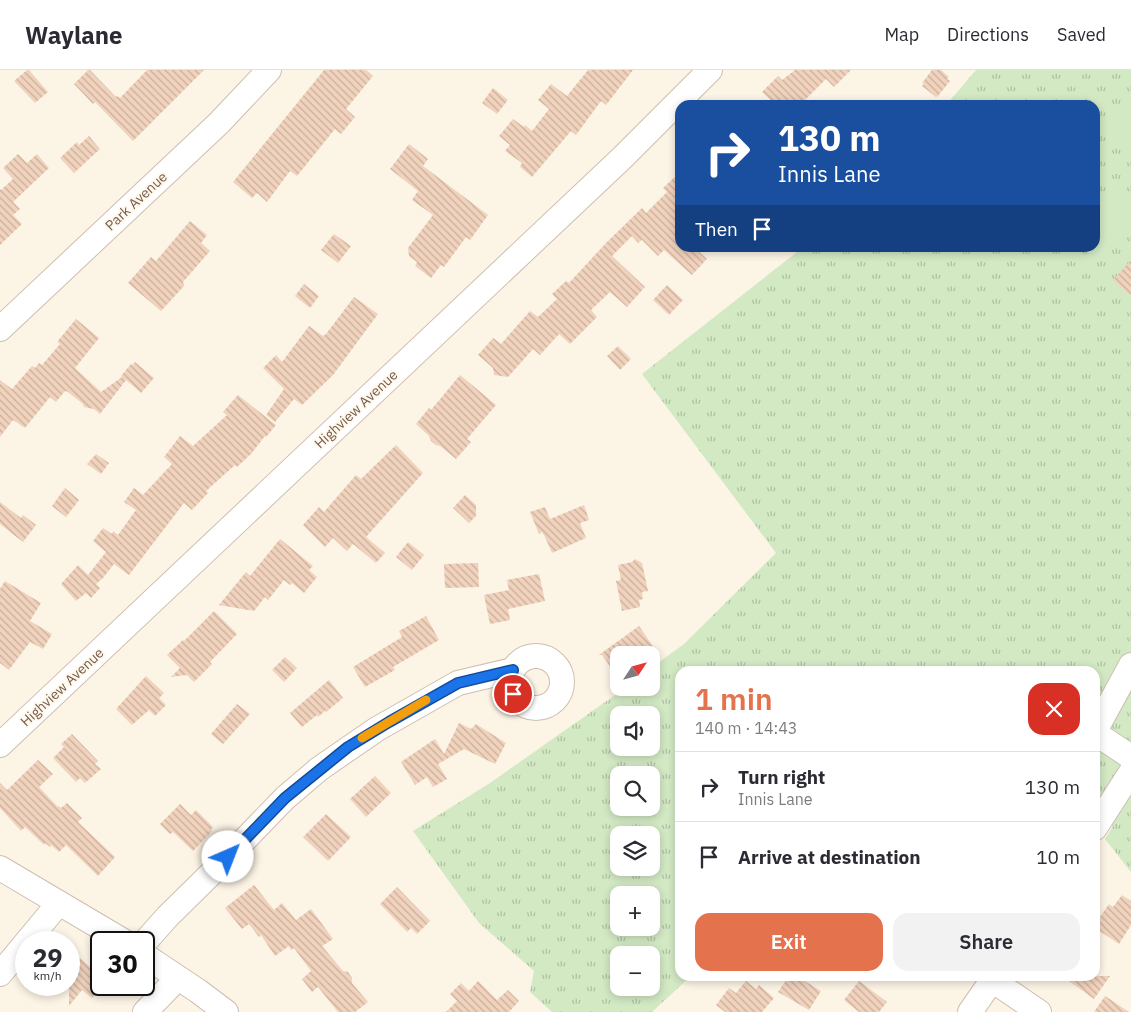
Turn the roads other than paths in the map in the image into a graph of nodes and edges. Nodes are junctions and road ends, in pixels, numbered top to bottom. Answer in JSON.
{"nodes":[{"id":1,"x":269,"y":70,"type":"edge"},
{"id":2,"x":710,"y":70,"type":"edge"},
{"id":3,"x":680,"y":100,"type":"edge"},
{"id":4,"x":675,"y":105,"type":"edge"},
{"id":5,"x":0,"y":329,"type":"edge"},
{"id":6,"x":1131,"y":665,"type":"edge"},
{"id":7,"x":513,"y":670,"type":"dead end"},
{"id":8,"x":1100,"y":723,"type":"edge"},
{"id":9,"x":1100,"y":735,"type":"edge"},
{"id":10,"x":0,"y":745,"type":"edge"},
{"id":11,"x":1131,"y":757,"type":"edge"},
{"id":12,"x":1131,"y":772,"type":"edge"},
{"id":13,"x":1100,"y":820,"type":"edge"},
{"id":14,"x":0,"y":868,"type":"edge"},
{"id":15,"x":59,"y":903,"type":"junction"},
{"id":16,"x":106,"y":931,"type":"edge"},
{"id":17,"x":154,"y":931,"type":"edge"},
{"id":18,"x":155,"y":962,"type":"edge"},
{"id":19,"x":0,"y":974,"type":"edge"},
{"id":20,"x":178,"y":978,"type":"junction"},
{"id":21,"x":992,"y":981,"type":"edge"},
{"id":22,"x":998,"y":981,"type":"edge"},
{"id":23,"x":145,"y":1012,"type":"edge"},
{"id":24,"x":226,"y":1012,"type":"edge"},
{"id":25,"x":970,"y":1012,"type":"edge"},
{"id":26,"x":1039,"y":1012,"type":"edge"}],
"edges":[{"from":1,"to":5,"type":"street","name":"Park Avenue"},
{"from":2,"to":3,"type":"street","name":"Highview Avenue"},
{"from":4,"to":10,"type":"street","name":"Highview Avenue"},
{"from":6,"to":8,"type":"street"},
{"from":7,"to":17,"type":"street"},
{"from":9,"to":11,"type":"street"},
{"from":12,"to":13,"type":"street"},
{"from":14,"to":15,"type":"street"},
{"from":15,"to":16,"type":"street"},
{"from":15,"to":19,"type":"street"},
{"from":18,"to":20,"type":"street"},
{"from":20,"to":23,"type":"street"},
{"from":20,"to":24,"type":"street"},
{"from":21,"to":25,"type":"street"},
{"from":22,"to":26,"type":"street"}]}
